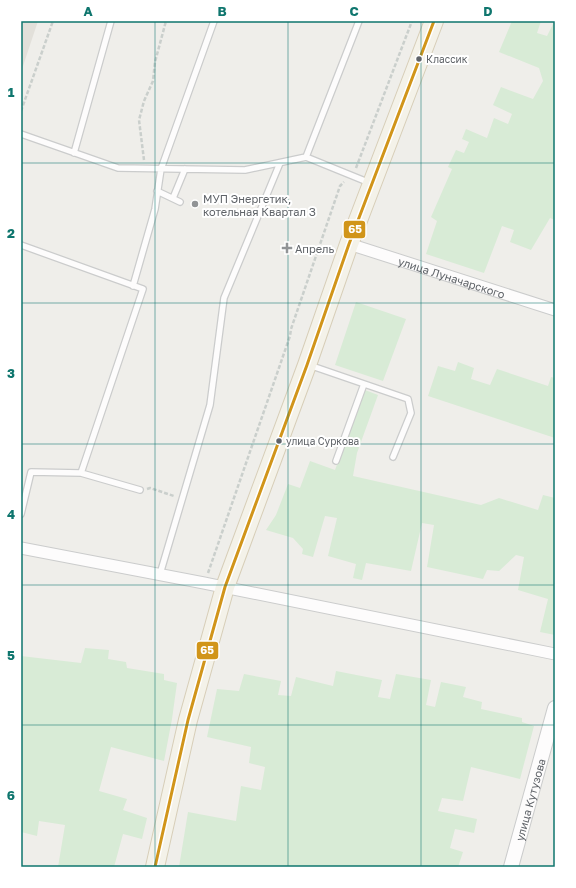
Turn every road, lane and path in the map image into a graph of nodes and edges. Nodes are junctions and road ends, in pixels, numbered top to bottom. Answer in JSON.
{"nodes":[{"id":1,"x":53,"y":21,"type":"edge"},
{"id":2,"x":111,"y":21,"type":"edge"},
{"id":3,"x":166,"y":21,"type":"edge"},
{"id":4,"x":214,"y":21,"type":"edge"},
{"id":5,"x":359,"y":21,"type":"edge"},
{"id":6,"x":412,"y":21,"type":"edge"},
{"id":7,"x":434,"y":21,"type":"edge"},
{"id":8,"x":21,"y":111,"type":"edge"},
{"id":9,"x":21,"y":134,"type":"edge"},
{"id":10,"x":74,"y":152,"type":"junction"},
{"id":11,"x":306,"y":157,"type":"junction"},
{"id":12,"x":280,"y":163,"type":"junction"},
{"id":13,"x":146,"y":169,"type":"junction"},
{"id":14,"x":161,"y":169,"type":"junction"},
{"id":15,"x":185,"y":169,"type":"junction"},
{"id":16,"x":353,"y":176,"type":"junction"},
{"id":17,"x":372,"y":184,"type":"junction"},
{"id":18,"x":157,"y":191,"type":"junction"},
{"id":19,"x":173,"y":198,"type":"junction"},
{"id":20,"x":180,"y":202,"type":"dead end"},
{"id":21,"x":349,"y":244,"type":"junction"},
{"id":22,"x":21,"y":245,"type":"edge"},
{"id":23,"x":132,"y":286,"type":"junction"},
{"id":24,"x":555,"y":310,"type":"edge"},
{"id":25,"x":307,"y":365,"type":"junction"},
{"id":26,"x":364,"y":384,"type":"junction"},
{"id":27,"x":393,"y":458,"type":"dead end"},
{"id":28,"x":336,"y":461,"type":"dead end"},
{"id":29,"x":81,"y":474,"type":"junction"},
{"id":30,"x":150,"y":488,"type":"dead end"},
{"id":31,"x":140,"y":490,"type":"dead end"},
{"id":32,"x":167,"y":494,"type":"dead end"},
{"id":33,"x":21,"y":514,"type":"edge"},
{"id":34,"x":21,"y":548,"type":"edge"},
{"id":35,"x":160,"y":574,"type":"junction"},
{"id":36,"x":204,"y":583,"type":"junction"},
{"id":37,"x":225,"y":587,"type":"junction"},
{"id":38,"x":555,"y":654,"type":"edge"},
{"id":39,"x":555,"y":708,"type":"edge"},
{"id":40,"x":155,"y":867,"type":"edge"},
{"id":41,"x":511,"y":867,"type":"edge"}],
"edges":[{"from":1,"to":8,"type":"path"},
{"from":2,"to":10,"type":"lane"},
{"from":3,"to":13,"type":"path"},
{"from":4,"to":14,"type":"lane"},
{"from":5,"to":11,"type":"lane"},
{"from":6,"to":16,"type":"path"},
{"from":7,"to":17,"type":"main road"},
{"from":9,"to":10,"type":"lane"},
{"from":10,"to":13,"type":"lane"},
{"from":11,"to":12,"type":"lane"},
{"from":11,"to":16,"type":"lane"},
{"from":12,"to":15,"type":"lane"},
{"from":12,"to":35,"type":"lane"},
{"from":13,"to":14,"type":"lane"},
{"from":14,"to":15,"type":"lane"},
{"from":14,"to":18,"type":"lane"},
{"from":15,"to":19,"type":"lane"},
{"from":16,"to":17,"type":"lane"},
{"from":16,"to":36,"type":"path"},
{"from":17,"to":21,"type":"main road"},
{"from":18,"to":19,"type":"lane"},
{"from":18,"to":23,"type":"lane"},
{"from":19,"to":20,"type":"lane"},
{"from":21,"to":24,"type":"street","name":"улица Луначарского"},
{"from":21,"to":25,"type":"main road"},
{"from":22,"to":23,"type":"lane"},
{"from":23,"to":29,"type":"lane"},
{"from":25,"to":26,"type":"lane"},
{"from":25,"to":37,"type":"main road"},
{"from":26,"to":27,"type":"lane"},
{"from":26,"to":28,"type":"lane"},
{"from":29,"to":31,"type":"lane"},
{"from":29,"to":33,"type":"lane"},
{"from":30,"to":32,"type":"path"},
{"from":34,"to":35,"type":"street"},
{"from":35,"to":36,"type":"street"},
{"from":36,"to":37,"type":"street"},
{"from":37,"to":38,"type":"street"},
{"from":37,"to":40,"type":"main road"},
{"from":39,"to":41,"type":"street","name":"улица Кутузова"}]}
